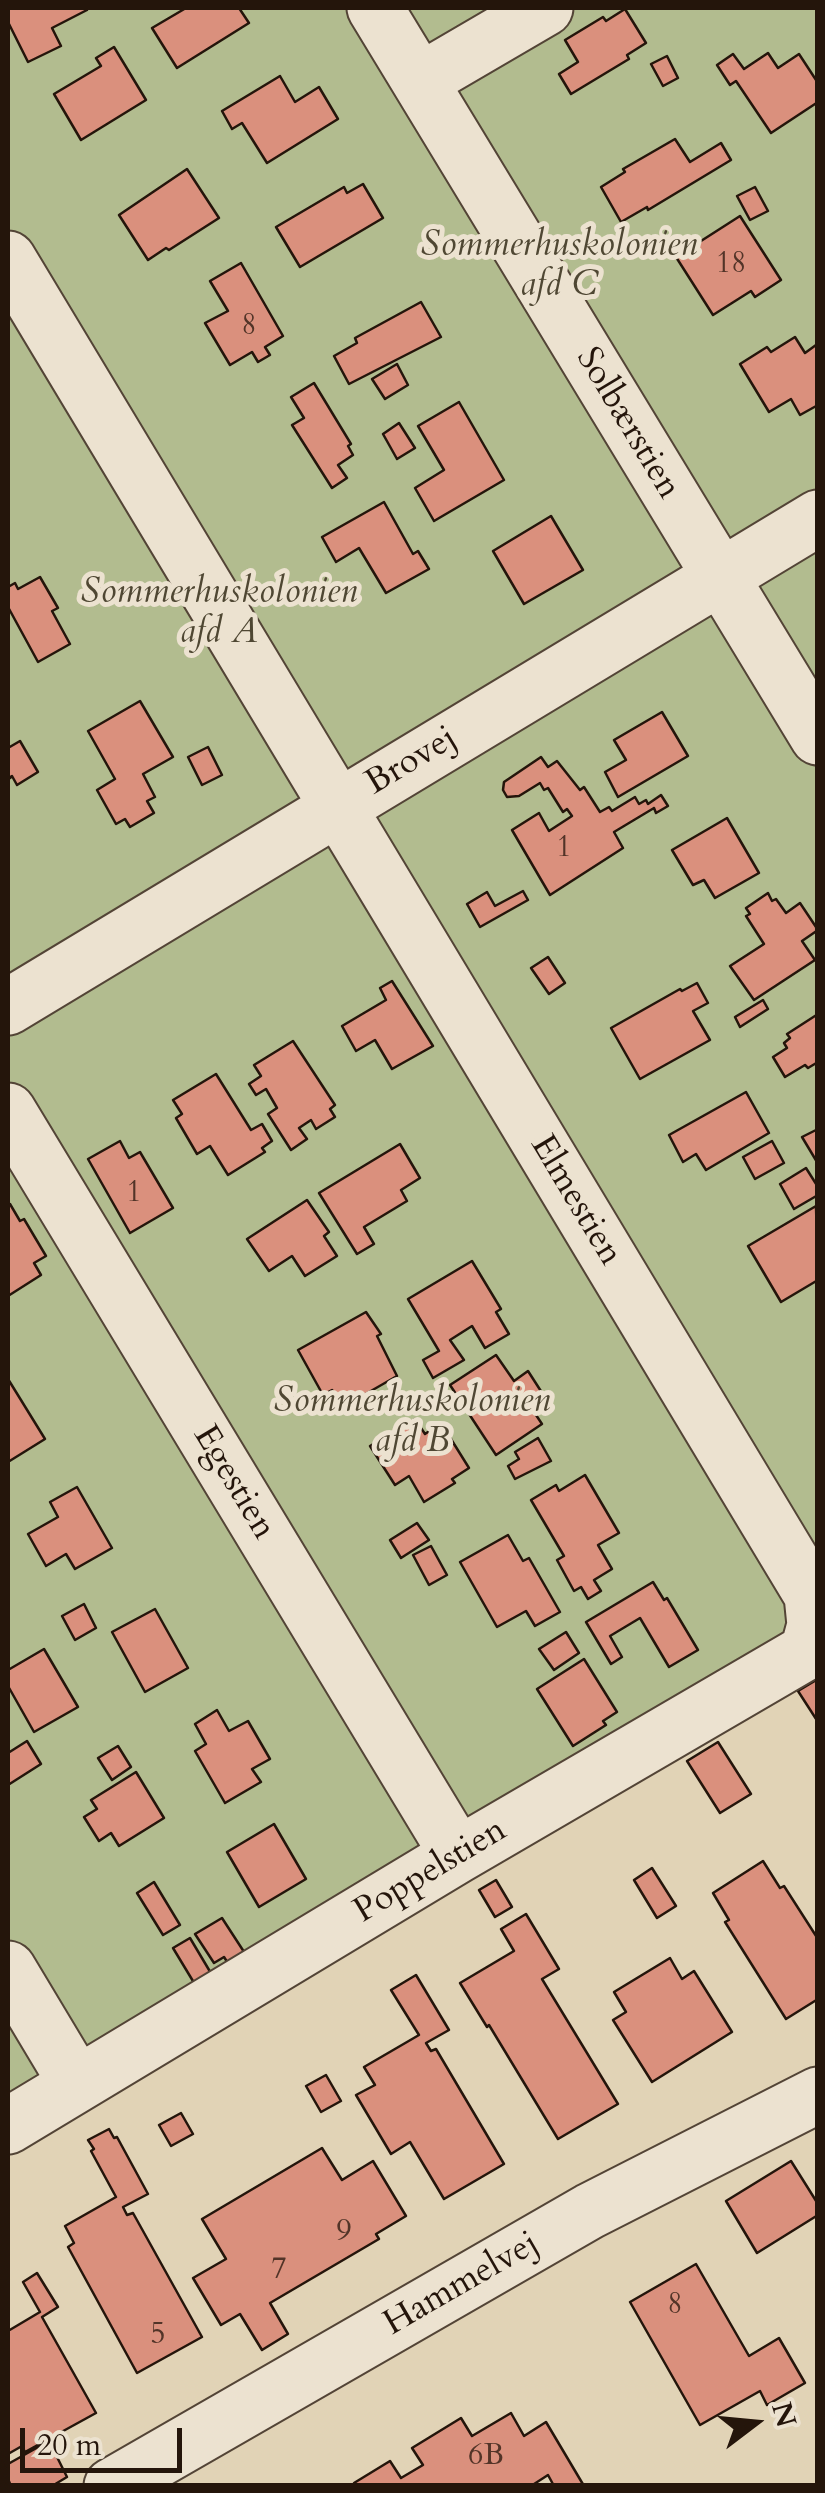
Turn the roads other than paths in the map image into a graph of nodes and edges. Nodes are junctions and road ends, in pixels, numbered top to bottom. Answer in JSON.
{"nodes":[{"id":1,"x":375,"y":8,"type":"edge"},
{"id":2,"x":545,"y":8,"type":"edge"},
{"id":3,"x":420,"y":82,"type":"junction"},
{"id":4,"x":8,"y":259,"type":"edge"},
{"id":5,"x":818,"y":518,"type":"edge"},
{"id":6,"x":720,"y":577,"type":"junction"},
{"id":7,"x":818,"y":737,"type":"edge"},
{"id":8,"x":338,"y":807,"type":"junction"},
{"id":9,"x":8,"y":1007,"type":"edge"},
{"id":10,"x":8,"y":1111,"type":"edge"},
{"id":11,"x":812,"y":1595,"type":"joint"},
{"id":12,"x":458,"y":1855,"type":"junction"},
{"id":13,"x":8,"y":1969,"type":"edge"},
{"id":14,"x":77,"y":2084,"type":"junction"},
{"id":15,"x":818,"y":2096,"type":"edge"},
{"id":16,"x":8,"y":2126,"type":"edge"},
{"id":17,"x":112,"y":2486,"type":"edge"}],
"edges":[{"from":1,"to":3,"type":"street","name":"Solbærstien"},
{"from":2,"to":3,"type":"street"},
{"from":3,"to":6,"type":"street","name":"Solbærstien"},
{"from":4,"to":8,"type":"street","name":"Elmestien"},
{"from":5,"to":6,"type":"street","name":"Brovej"},
{"from":6,"to":7,"type":"street","name":"Solbærstien"},
{"from":6,"to":8,"type":"street","name":"Brovej"},
{"from":8,"to":9,"type":"street","name":"Brovej"},
{"from":8,"to":11,"type":"street","name":"Elmestien"},
{"from":10,"to":12,"type":"street","name":"Egestien"},
{"from":11,"to":12,"type":"street","name":"Poppelstien"},
{"from":12,"to":14,"type":"street","name":"Poppelstien"},
{"from":13,"to":14,"type":"street"},
{"from":14,"to":16,"type":"street","name":"Poppelstien"},
{"from":15,"to":17,"type":"street","name":"Hammelvej"}]}
